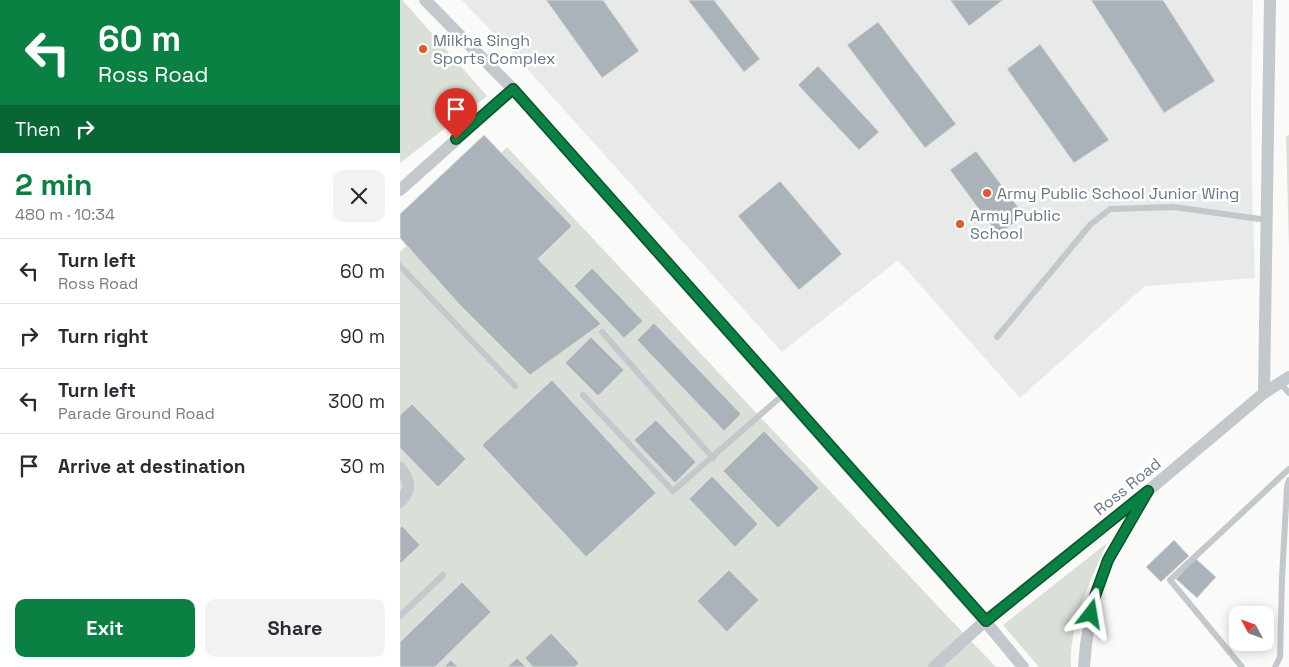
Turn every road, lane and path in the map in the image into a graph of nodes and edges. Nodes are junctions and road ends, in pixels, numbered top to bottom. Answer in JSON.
{"nodes":[{"id":1,"x":425,"y":0,"type":"edge"},
{"id":2,"x":1270,"y":0,"type":"edge"},
{"id":3,"x":513,"y":89,"type":"junction"},
{"id":4,"x":400,"y":190,"type":"edge"},
{"id":5,"x":1267,"y":220,"type":"junction"},
{"id":6,"x":400,"y":266,"type":"edge"},
{"id":7,"x":602,"y":332,"type":"dead end"},
{"id":8,"x":997,"y":337,"type":"dead end"},
{"id":9,"x":1284,"y":380,"type":"edge"},
{"id":10,"x":515,"y":386,"type":"dead end"},
{"id":11,"x":1264,"y":393,"type":"junction"},
{"id":12,"x":784,"y":394,"type":"junction"},
{"id":13,"x":1289,"y":394,"type":"edge"},
{"id":14,"x":583,"y":395,"type":"dead end"},
{"id":15,"x":713,"y":458,"type":"junction"},
{"id":16,"x":400,"y":468,"type":"edge"},
{"id":17,"x":1289,"y":469,"type":"edge"},
{"id":18,"x":1289,"y":480,"type":"edge"},
{"id":19,"x":1148,"y":491,"type":"junction"},
{"id":20,"x":400,"y":502,"type":"edge"},
{"id":21,"x":443,"y":575,"type":"dead end"},
{"id":22,"x":400,"y":616,"type":"edge"},
{"id":23,"x":986,"y":621,"type":"junction"},
{"id":24,"x":934,"y":667,"type":"edge"},
{"id":25,"x":1023,"y":667,"type":"edge"},
{"id":26,"x":1084,"y":667,"type":"edge"},
{"id":27,"x":1242,"y":667,"type":"edge"},
{"id":28,"x":1275,"y":667,"type":"edge"}],
"edges":[{"from":1,"to":3,"type":"street"},
{"from":2,"to":5,"type":"street"},
{"from":3,"to":4,"type":"street"},
{"from":3,"to":12,"type":"street"},
{"from":5,"to":8,"type":"lane"},
{"from":5,"to":11,"type":"street"},
{"from":6,"to":10,"type":"lane"},
{"from":7,"to":15,"type":"lane"},
{"from":9,"to":11,"type":"street","name":"Ross Road"},
{"from":9,"to":13,"type":"lane"},
{"from":11,"to":19,"type":"street","name":"Ross Road"},
{"from":12,"to":15,"type":"lane"},
{"from":12,"to":23,"type":"street"},
{"from":14,"to":15,"type":"lane"},
{"from":16,"to":20,"type":"street"},
{"from":17,"to":27,"type":"lane"},
{"from":18,"to":28,"type":"lane"},
{"from":19,"to":23,"type":"street","name":"Ross Road"},
{"from":19,"to":26,"type":"street"},
{"from":21,"to":22,"type":"lane"},
{"from":23,"to":24,"type":"street","name":"Ross Road"},
{"from":23,"to":25,"type":"street"}]}
